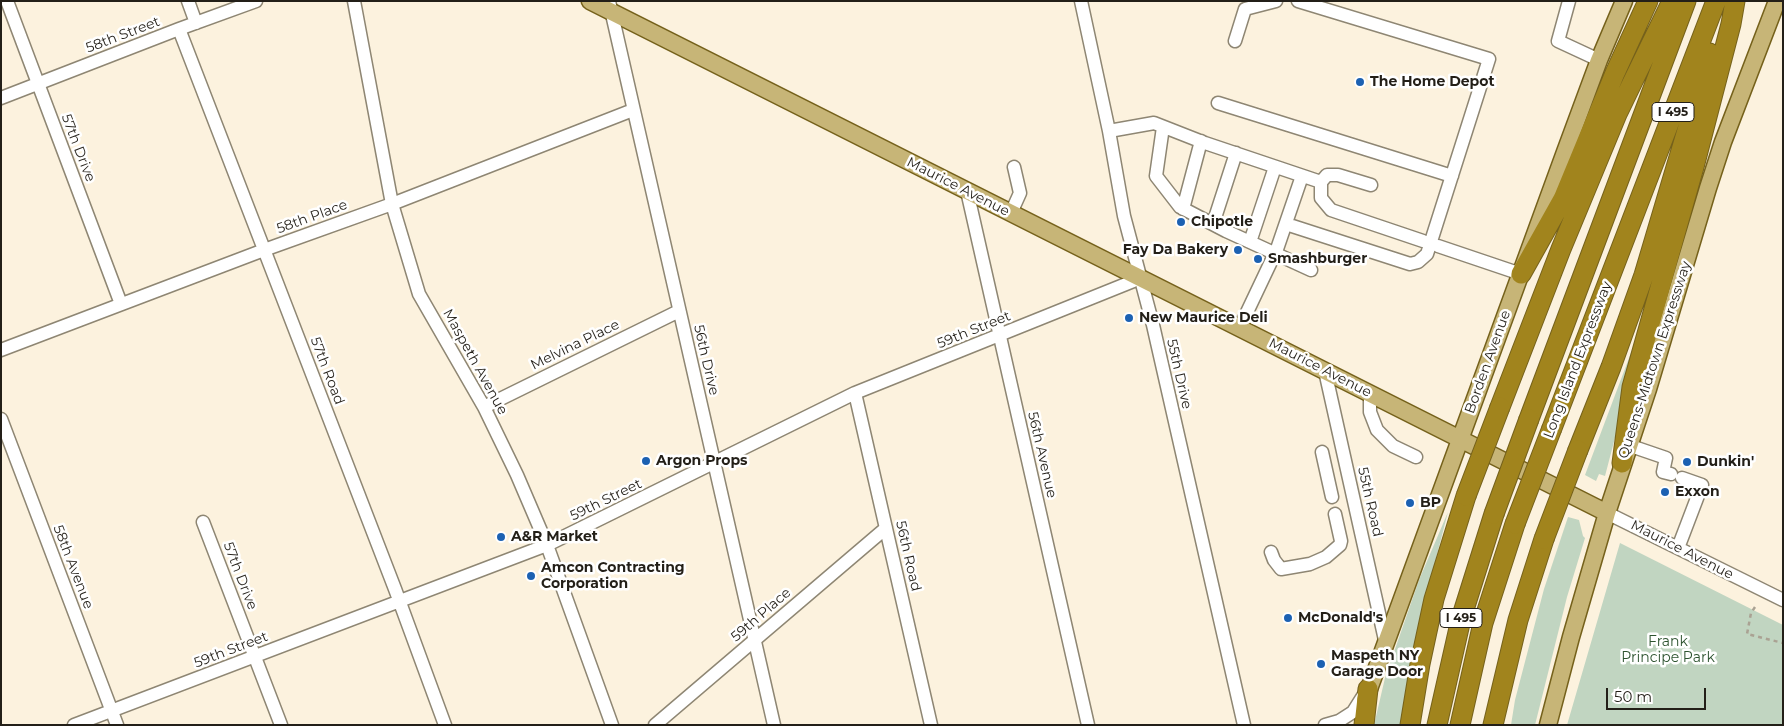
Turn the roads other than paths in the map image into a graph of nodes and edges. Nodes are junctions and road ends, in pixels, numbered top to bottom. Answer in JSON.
{"nodes":[{"id":1,"x":7,"y":1,"type":"edge"},
{"id":2,"x":188,"y":1,"type":"edge"},
{"id":3,"x":256,"y":1,"type":"edge"},
{"id":4,"x":354,"y":1,"type":"edge"},
{"id":5,"x":590,"y":1,"type":"edge"},
{"id":6,"x":1081,"y":1,"type":"edge"},
{"id":7,"x":1276,"y":1,"type":"edge"},
{"id":8,"x":1298,"y":1,"type":"edge"},
{"id":9,"x":1569,"y":1,"type":"edge"},
{"id":10,"x":1624,"y":1,"type":"edge"},
{"id":11,"x":1648,"y":1,"type":"edge"},
{"id":12,"x":1672,"y":1,"type":"edge"},
{"id":13,"x":1686,"y":1,"type":"edge"},
{"id":14,"x":1716,"y":1,"type":"edge"},
{"id":15,"x":1726,"y":1,"type":"edge"},
{"id":16,"x":1735,"y":1,"type":"edge"},
{"id":17,"x":1779,"y":3,"type":"edge"},
{"id":18,"x":610,"y":7,"type":"edge"},
{"id":19,"x":196,"y":23,"type":"junction"},
{"id":20,"x":179,"y":29,"type":"junction"},
{"id":21,"x":1235,"y":41,"type":"dead end"},
{"id":22,"x":1599,"y":60,"type":"junction"},
{"id":23,"x":38,"y":84,"type":"junction"},
{"id":24,"x":1,"y":98,"type":"edge"},
{"id":25,"x":1218,"y":103,"type":"dead end"},
{"id":26,"x":633,"y":110,"type":"junction"},
{"id":27,"x":1163,"y":127,"type":"junction"},
{"id":28,"x":1109,"y":131,"type":"junction"},
{"id":29,"x":1201,"y":141,"type":"junction"},
{"id":30,"x":1236,"y":154,"type":"junction"},
{"id":31,"x":1014,"y":167,"type":"dead end"},
{"id":32,"x":1274,"y":167,"type":"junction"},
{"id":33,"x":1302,"y":176,"type":"junction"},
{"id":34,"x":1452,"y":176,"type":"junction"},
{"id":35,"x":1321,"y":182,"type":"junction"},
{"id":36,"x":1371,"y":185,"type":"dead end"},
{"id":37,"x":967,"y":192,"type":"junction"},
{"id":38,"x":392,"y":204,"type":"junction"},
{"id":39,"x":1183,"y":209,"type":"junction"},
{"id":40,"x":1011,"y":213,"type":"junction"},
{"id":41,"x":1213,"y":224,"type":"junction"},
{"id":42,"x":1286,"y":224,"type":"junction"},
{"id":43,"x":1424,"y":241,"type":"dead end"},
{"id":44,"x":1250,"y":242,"type":"junction"},
{"id":45,"x":1438,"y":246,"type":"dead end"},
{"id":46,"x":264,"y":250,"type":"junction"},
{"id":47,"x":1275,"y":254,"type":"junction"},
{"id":48,"x":1311,"y":270,"type":"dead end"},
{"id":49,"x":1521,"y":274,"type":"junction"},
{"id":50,"x":1141,"y":278,"type":"junction"},
{"id":51,"x":121,"y":304,"type":"junction"},
{"id":52,"x":679,"y":311,"type":"junction"},
{"id":53,"x":1240,"y":327,"type":"junction"},
{"id":54,"x":999,"y":336,"type":"junction"},
{"id":55,"x":1,"y":350,"type":"edge"},
{"id":56,"x":1325,"y":371,"type":"junction"},
{"id":57,"x":855,"y":394,"type":"junction"},
{"id":58,"x":1370,"y":394,"type":"junction"},
{"id":59,"x":484,"y":406,"type":"junction"},
{"id":60,"x":1,"y":419,"type":"edge"},
{"id":61,"x":1460,"y":439,"type":"junction"},
{"id":62,"x":1628,"y":445,"type":"junction"},
{"id":63,"x":1322,"y":452,"type":"dead end"},
{"id":64,"x":1416,"y":458,"type":"dead end"},
{"id":65,"x":1622,"y":463,"type":"junction"},
{"id":66,"x":714,"y":464,"type":"junction"},
{"id":67,"x":1332,"y":497,"type":"dead end"},
{"id":68,"x":1607,"y":513,"type":"junction"},
{"id":69,"x":1336,"y":514,"type":"dead end"},
{"id":70,"x":203,"y":522,"type":"dead end"},
{"id":71,"x":886,"y":528,"type":"junction"},
{"id":72,"x":1363,"y":535,"type":"junction"},
{"id":73,"x":1341,"y":538,"type":"junction"},
{"id":74,"x":548,"y":546,"type":"junction"},
{"id":75,"x":1678,"y":548,"type":"junction"},
{"id":76,"x":1271,"y":552,"type":"dead end"},
{"id":77,"x":1783,"y":600,"type":"edge"},
{"id":78,"x":400,"y":603,"type":"junction"},
{"id":79,"x":754,"y":640,"type":"junction"},
{"id":80,"x":1385,"y":640,"type":"junction"},
{"id":81,"x":255,"y":657,"type":"junction"},
{"id":82,"x":1368,"y":689,"type":"junction"},
{"id":83,"x":112,"y":711,"type":"junction"},
{"id":84,"x":74,"y":725,"type":"edge"},
{"id":85,"x":117,"y":725,"type":"edge"},
{"id":86,"x":281,"y":725,"type":"edge"},
{"id":87,"x":445,"y":725,"type":"edge"},
{"id":88,"x":612,"y":725,"type":"edge"},
{"id":89,"x":655,"y":725,"type":"edge"},
{"id":90,"x":774,"y":725,"type":"edge"},
{"id":91,"x":931,"y":725,"type":"edge"},
{"id":92,"x":1088,"y":725,"type":"edge"},
{"id":93,"x":1244,"y":725,"type":"edge"},
{"id":94,"x":1325,"y":725,"type":"edge"},
{"id":95,"x":1358,"y":725,"type":"edge"},
{"id":96,"x":1364,"y":725,"type":"edge"},
{"id":97,"x":1410,"y":725,"type":"edge"},
{"id":98,"x":1437,"y":725,"type":"edge"},
{"id":99,"x":1460,"y":725,"type":"edge"},
{"id":100,"x":1493,"y":725,"type":"edge"},
{"id":101,"x":1548,"y":725,"type":"edge"}],
"edges":[{"from":1,"to":23,"type":"street","name":"57th Drive"},
{"from":2,"to":19,"type":"street"},
{"from":3,"to":19,"type":"street","name":"58th Street"},
{"from":4,"to":38,"type":"street","name":"Maspeth Avenue"},
{"from":5,"to":18,"type":"main road","name":"Maurice Avenue"},
{"from":6,"to":28,"type":"street","name":"55th Drive"},
{"from":7,"to":21,"type":"street"},
{"from":8,"to":34,"type":"street"},
{"from":9,"to":22,"type":"street"},
{"from":10,"to":22,"type":"main road","name":"Borden Avenue"},
{"from":11,"to":49,"type":"highway"},
{"from":12,"to":97,"type":"highway","bridge":true},
{"from":13,"to":98,"type":"highway","name":"Long Island Expressway","number":"I 495","bridge":true},
{"from":14,"to":99,"type":"highway","name":"Long Island Expressway","number":"I 495","bridge":true},
{"from":15,"to":100,"type":"highway","bridge":true},
{"from":16,"to":65,"type":"highway"},
{"from":17,"to":62,"type":"main road","name":"Queens-Midtown Expressway"},
{"from":18,"to":26,"type":"street","name":"56th Drive"},
{"from":18,"to":37,"type":"main road","name":"Maurice Avenue"},
{"from":19,"to":20,"type":"street","name":"58th Street"},
{"from":20,"to":23,"type":"street","name":"58th Street"},
{"from":20,"to":46,"type":"street","name":"57th Road"},
{"from":22,"to":49,"type":"main road","name":"Borden Avenue"},
{"from":23,"to":24,"type":"street","name":"58th Street"},
{"from":23,"to":51,"type":"street","name":"57th Drive"},
{"from":25,"to":34,"type":"street"},
{"from":26,"to":38,"type":"street","name":"58th Place"},
{"from":26,"to":52,"type":"street","name":"56th Drive"},
{"from":27,"to":28,"type":"street"},
{"from":27,"to":29,"type":"street"},
{"from":27,"to":39,"type":"street"},
{"from":28,"to":50,"type":"street","name":"55th Drive"},
{"from":29,"to":30,"type":"street"},
{"from":29,"to":39,"type":"street"},
{"from":30,"to":32,"type":"street"},
{"from":30,"to":41,"type":"street"},
{"from":31,"to":40,"type":"street"},
{"from":32,"to":33,"type":"street"},
{"from":32,"to":44,"type":"street"},
{"from":33,"to":35,"type":"street"},
{"from":33,"to":42,"type":"street"},
{"from":34,"to":42,"type":"street"},
{"from":35,"to":36,"type":"street"},
{"from":35,"to":43,"type":"street"},
{"from":37,"to":40,"type":"main road","name":"Maurice Avenue"},
{"from":37,"to":54,"type":"street","name":"56th Avenue"},
{"from":38,"to":46,"type":"street","name":"58th Place"},
{"from":38,"to":59,"type":"street","name":"Maspeth Avenue"},
{"from":39,"to":41,"type":"street"},
{"from":40,"to":50,"type":"main road","name":"Maurice Avenue"},
{"from":41,"to":44,"type":"street"},
{"from":42,"to":47,"type":"street"},
{"from":44,"to":47,"type":"street"},
{"from":45,"to":49,"type":"street"},
{"from":46,"to":51,"type":"street","name":"58th Place"},
{"from":46,"to":78,"type":"street","name":"57th Road"},
{"from":47,"to":48,"type":"street"},
{"from":47,"to":53,"type":"street"},
{"from":49,"to":61,"type":"main road","name":"Borden Avenue"},
{"from":50,"to":53,"type":"main road","name":"Maurice Avenue"},
{"from":50,"to":54,"type":"street","name":"59th Street"},
{"from":50,"to":93,"type":"street","name":"55th Drive"},
{"from":51,"to":55,"type":"street","name":"58th Place"},
{"from":52,"to":59,"type":"street","name":"Melvina Place"},
{"from":52,"to":66,"type":"street","name":"56th Drive"},
{"from":53,"to":56,"type":"main road","name":"Maurice Avenue"},
{"from":54,"to":57,"type":"street","name":"59th Street"},
{"from":54,"to":92,"type":"street","name":"56th Avenue"},
{"from":56,"to":58,"type":"main road","name":"Maurice Avenue"},
{"from":56,"to":72,"type":"street","name":"55th Road"},
{"from":57,"to":66,"type":"street","name":"59th Street"},
{"from":57,"to":71,"type":"street","name":"56th Road"},
{"from":58,"to":61,"type":"main road","name":"Maurice Avenue"},
{"from":58,"to":64,"type":"street"},
{"from":59,"to":74,"type":"street","name":"Maspeth Avenue"},
{"from":60,"to":83,"type":"street","name":"58th Avenue"},
{"from":61,"to":68,"type":"main road","name":"Maurice Avenue"},
{"from":61,"to":80,"type":"main road","name":"Borden Avenue"},
{"from":62,"to":65,"type":"main road","name":"Queens-Midtown Expressway"},
{"from":62,"to":75,"type":"street"},
{"from":63,"to":67,"type":"street"},
{"from":65,"to":68,"type":"main road","name":"Queens-Midtown Expressway"},
{"from":66,"to":74,"type":"street","name":"59th Street"},
{"from":66,"to":79,"type":"street","name":"56th Drive"},
{"from":68,"to":75,"type":"street","name":"Maurice Avenue"},
{"from":68,"to":101,"type":"main road","name":"Queens-Midtown Expressway"},
{"from":69,"to":73,"type":"street"},
{"from":70,"to":81,"type":"street","name":"57th Drive"},
{"from":71,"to":79,"type":"street","name":"59th Place"},
{"from":71,"to":91,"type":"street","name":"56th Road"},
{"from":72,"to":73,"type":"street"},
{"from":72,"to":80,"type":"street","name":"55th Road"},
{"from":73,"to":76,"type":"street"},
{"from":74,"to":78,"type":"street","name":"59th Street"},
{"from":74,"to":88,"type":"street","name":"Maspeth Avenue"},
{"from":75,"to":77,"type":"street","name":"Maurice Avenue"},
{"from":78,"to":81,"type":"street","name":"59th Street"},
{"from":78,"to":87,"type":"street","name":"57th Road"},
{"from":79,"to":89,"type":"street","name":"59th Place"},
{"from":79,"to":90,"type":"street","name":"56th Drive"},
{"from":80,"to":82,"type":"main road","name":"Borden Avenue"},
{"from":81,"to":83,"type":"street","name":"59th Street"},
{"from":81,"to":86,"type":"street","name":"57th Drive"},
{"from":82,"to":94,"type":"street"},
{"from":82,"to":95,"type":"main road","name":"Borden Avenue"},
{"from":82,"to":96,"type":"highway"},
{"from":83,"to":84,"type":"street","name":"59th Street"},
{"from":83,"to":85,"type":"street","name":"58th Avenue"}]}
